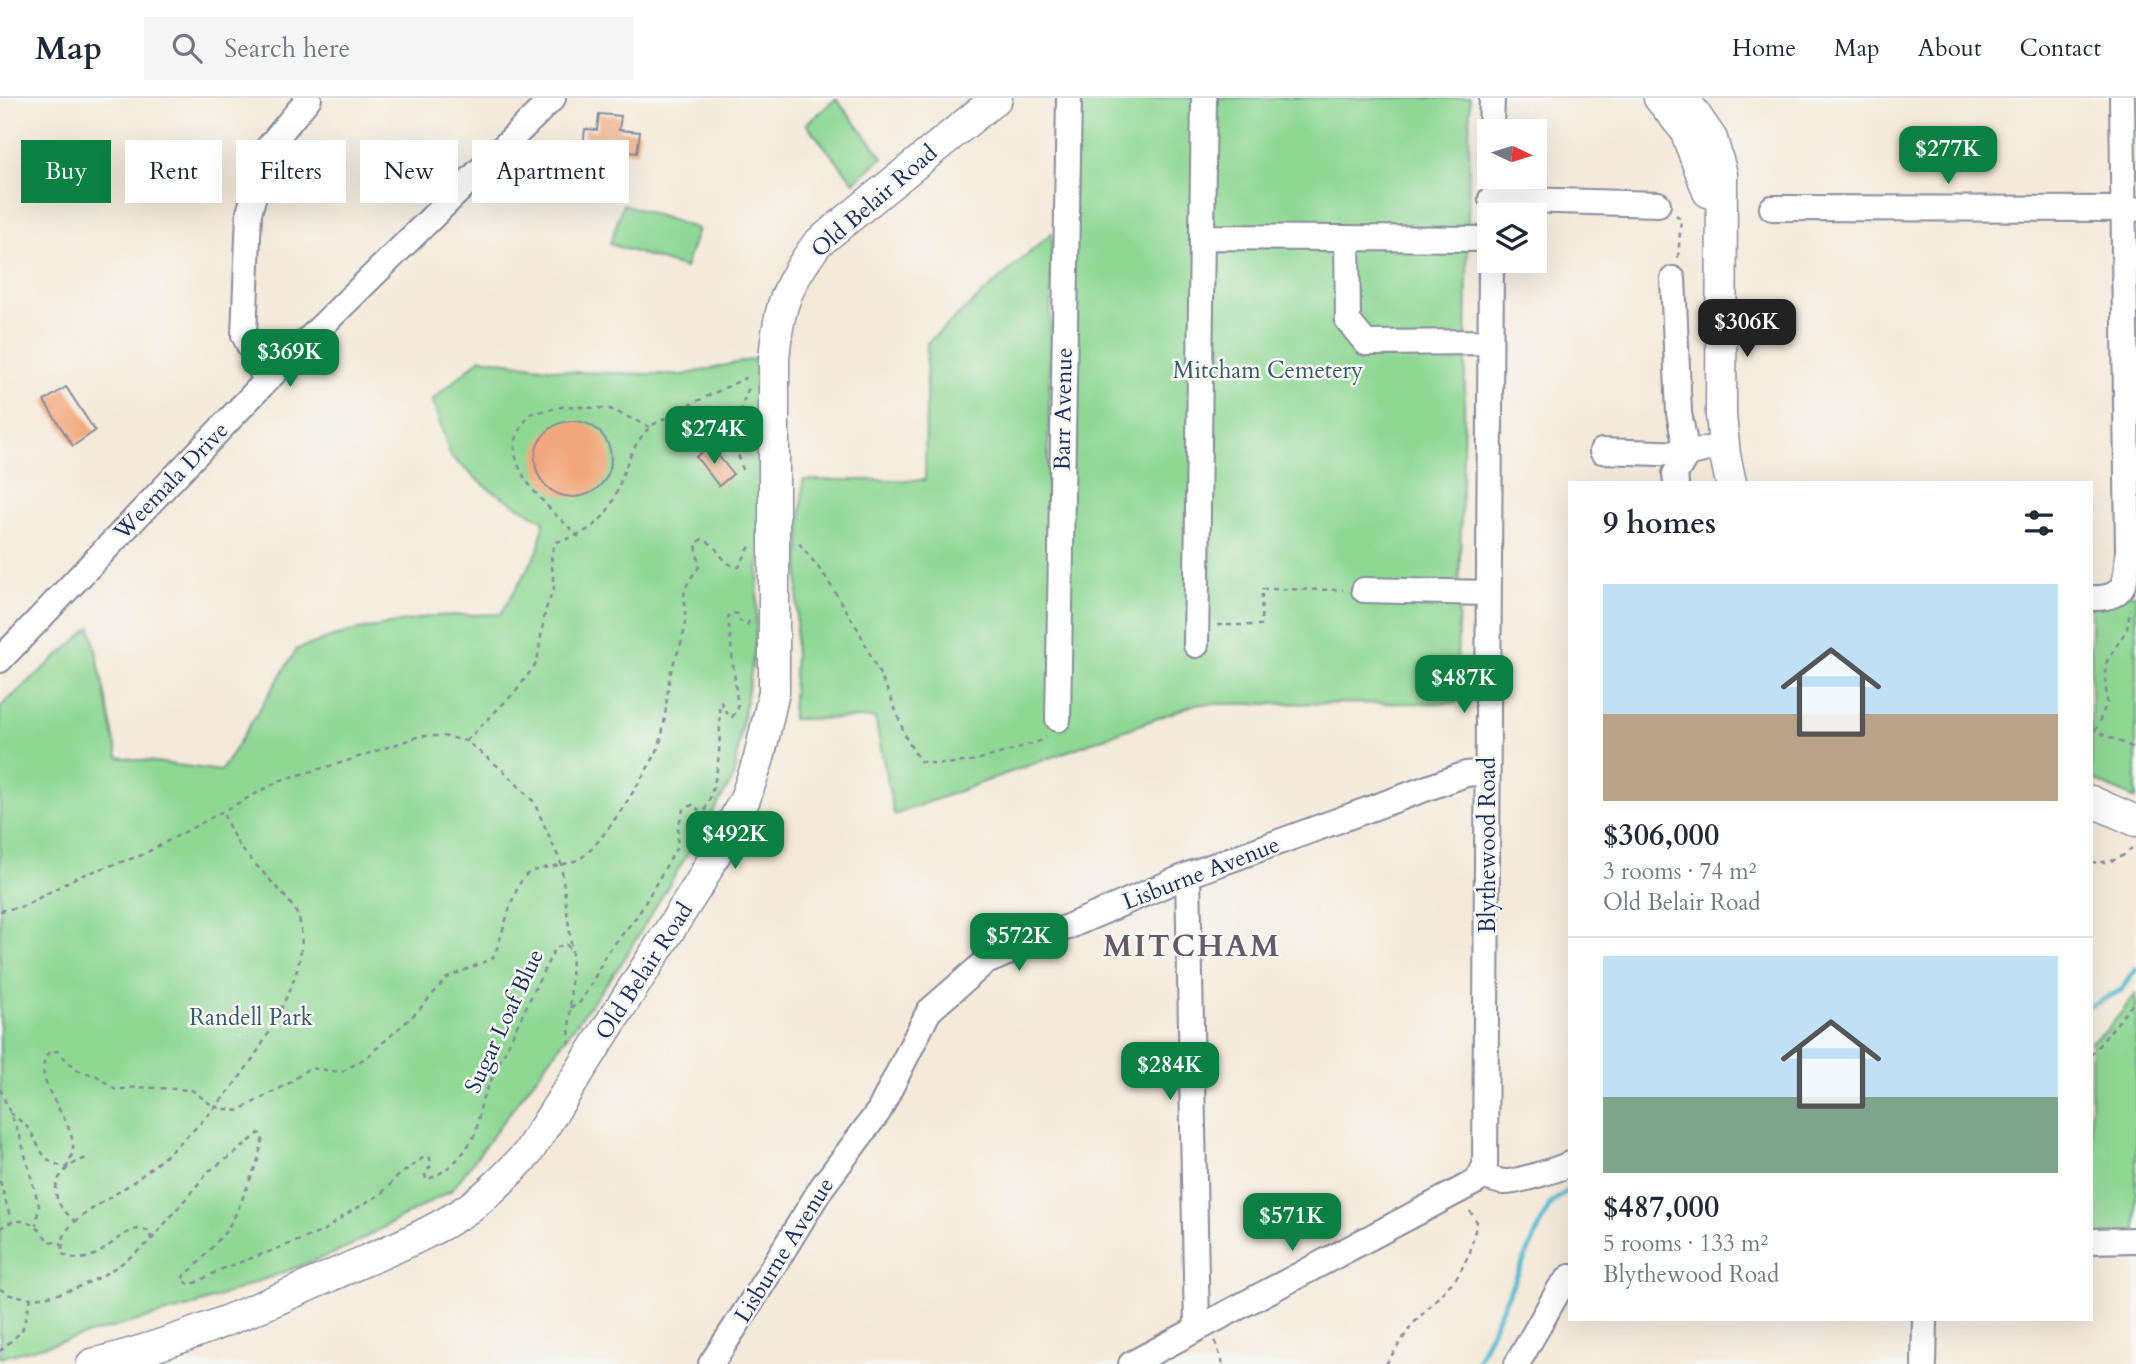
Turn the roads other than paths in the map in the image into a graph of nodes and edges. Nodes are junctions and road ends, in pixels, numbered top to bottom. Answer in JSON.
{"nodes":[{"id":1,"x":309,"y":98,"type":"edge"},
{"id":2,"x":553,"y":98,"type":"edge"},
{"id":3,"x":996,"y":98,"type":"edge"},
{"id":4,"x":1069,"y":98,"type":"edge"},
{"id":5,"x":1204,"y":98,"type":"edge"},
{"id":6,"x":1492,"y":98,"type":"edge"},
{"id":7,"x":1659,"y":98,"type":"edge"},
{"id":8,"x":1684,"y":98,"type":"edge"},
{"id":9,"x":2122,"y":98,"type":"edge"},
{"id":10,"x":1491,"y":119,"type":"edge"},
{"id":11,"x":1491,"y":197,"type":"edge"},
{"id":12,"x":1658,"y":204,"type":"road end"},
{"id":13,"x":1772,"y":208,"type":"dead end"},
{"id":14,"x":2130,"y":209,"type":"edge"},
{"id":15,"x":1202,"y":237,"type":"junction"},
{"id":16,"x":1347,"y":238,"type":"junction"},
{"id":17,"x":1477,"y":239,"type":"edge"},
{"id":18,"x":1722,"y":240,"type":"junction"},
{"id":19,"x":1491,"y":273,"type":"edge"},
{"id":20,"x":1673,"y":279,"type":"road end"},
{"id":21,"x":1490,"y":342,"type":"junction"},
{"id":22,"x":266,"y":381,"type":"junction"},
{"id":23,"x":1724,"y":445,"type":"junction"},
{"id":24,"x":1602,"y":450,"type":"dead end"},
{"id":25,"x":1687,"y":454,"type":"junction"},
{"id":26,"x":1676,"y":481,"type":"edge"},
{"id":27,"x":1731,"y":481,"type":"edge"},
{"id":28,"x":1364,"y":590,"type":"road end"},
{"id":29,"x":1488,"y":593,"type":"junction"},
{"id":30,"x":2093,"y":598,"type":"edge"},
{"id":31,"x":1196,"y":634,"type":"road end"},
{"id":32,"x":2,"y":658,"type":"edge"},
{"id":33,"x":1058,"y":719,"type":"road end"},
{"id":34,"x":1487,"y":772,"type":"junction"},
{"id":35,"x":2093,"y":791,"type":"edge"},
{"id":36,"x":2136,"y":799,"type":"edge"},
{"id":37,"x":2136,"y":821,"type":"edge"},
{"id":38,"x":1188,"y":875,"type":"junction"},
{"id":39,"x":1568,"y":1165,"type":"edge"},
{"id":40,"x":1481,"y":1176,"type":"junction"},
{"id":41,"x":2136,"y":1240,"type":"edge"},
{"id":42,"x":2093,"y":1241,"type":"edge"},
{"id":43,"x":1568,"y":1279,"type":"edge"},
{"id":44,"x":1925,"y":1321,"type":"edge"},
{"id":45,"x":1197,"y":1328,"type":"junction"},
{"id":46,"x":92,"y":1364,"type":"edge"},
{"id":47,"x":711,"y":1364,"type":"edge"},
{"id":48,"x":1131,"y":1364,"type":"edge"},
{"id":49,"x":1517,"y":1364,"type":"edge"},
{"id":50,"x":1924,"y":1364,"type":"edge"}],
"edges":[{"from":1,"to":22,"type":"street"},
{"from":2,"to":22,"type":"street","name":"Weemala Drive"},
{"from":3,"to":46,"type":"main road","name":"Old Belair Road"},
{"from":4,"to":33,"type":"street","name":"Barr Avenue"},
{"from":5,"to":15,"type":"street"},
{"from":6,"to":10,"type":"street"},
{"from":7,"to":18,"type":"main road"},
{"from":8,"to":18,"type":"main road"},
{"from":9,"to":14,"type":"street"},
{"from":11,"to":12,"type":"street"},
{"from":13,"to":14,"type":"street"},
{"from":14,"to":30,"type":"street"},
{"from":15,"to":16,"type":"street"},
{"from":15,"to":31,"type":"street"},
{"from":16,"to":17,"type":"street"},
{"from":16,"to":21,"type":"street"},
{"from":18,"to":23,"type":"main road"},
{"from":19,"to":21,"type":"street","name":"Blythewood Road"},
{"from":20,"to":25,"type":"street"},
{"from":21,"to":29,"type":"street","name":"Blythewood Road"},
{"from":22,"to":32,"type":"street","name":"Weemala Drive"},
{"from":23,"to":25,"type":"street"},
{"from":23,"to":27,"type":"main road"},
{"from":24,"to":25,"type":"street"},
{"from":25,"to":26,"type":"street"},
{"from":28,"to":29,"type":"street"},
{"from":29,"to":34,"type":"street","name":"Blythewood Road"},
{"from":34,"to":38,"type":"street","name":"Lisburne Avenue"},
{"from":34,"to":40,"type":"street","name":"Blythewood Road"},
{"from":35,"to":36,"type":"main road"},
{"from":35,"to":37,"type":"main road"},
{"from":38,"to":45,"type":"street"},
{"from":38,"to":47,"type":"street","name":"Lisburne Avenue"},
{"from":39,"to":40,"type":"street"},
{"from":40,"to":45,"type":"street"},
{"from":41,"to":42,"type":"street"},
{"from":43,"to":49,"type":"street"},
{"from":44,"to":50,"type":"street"},
{"from":45,"to":48,"type":"street"}]}
